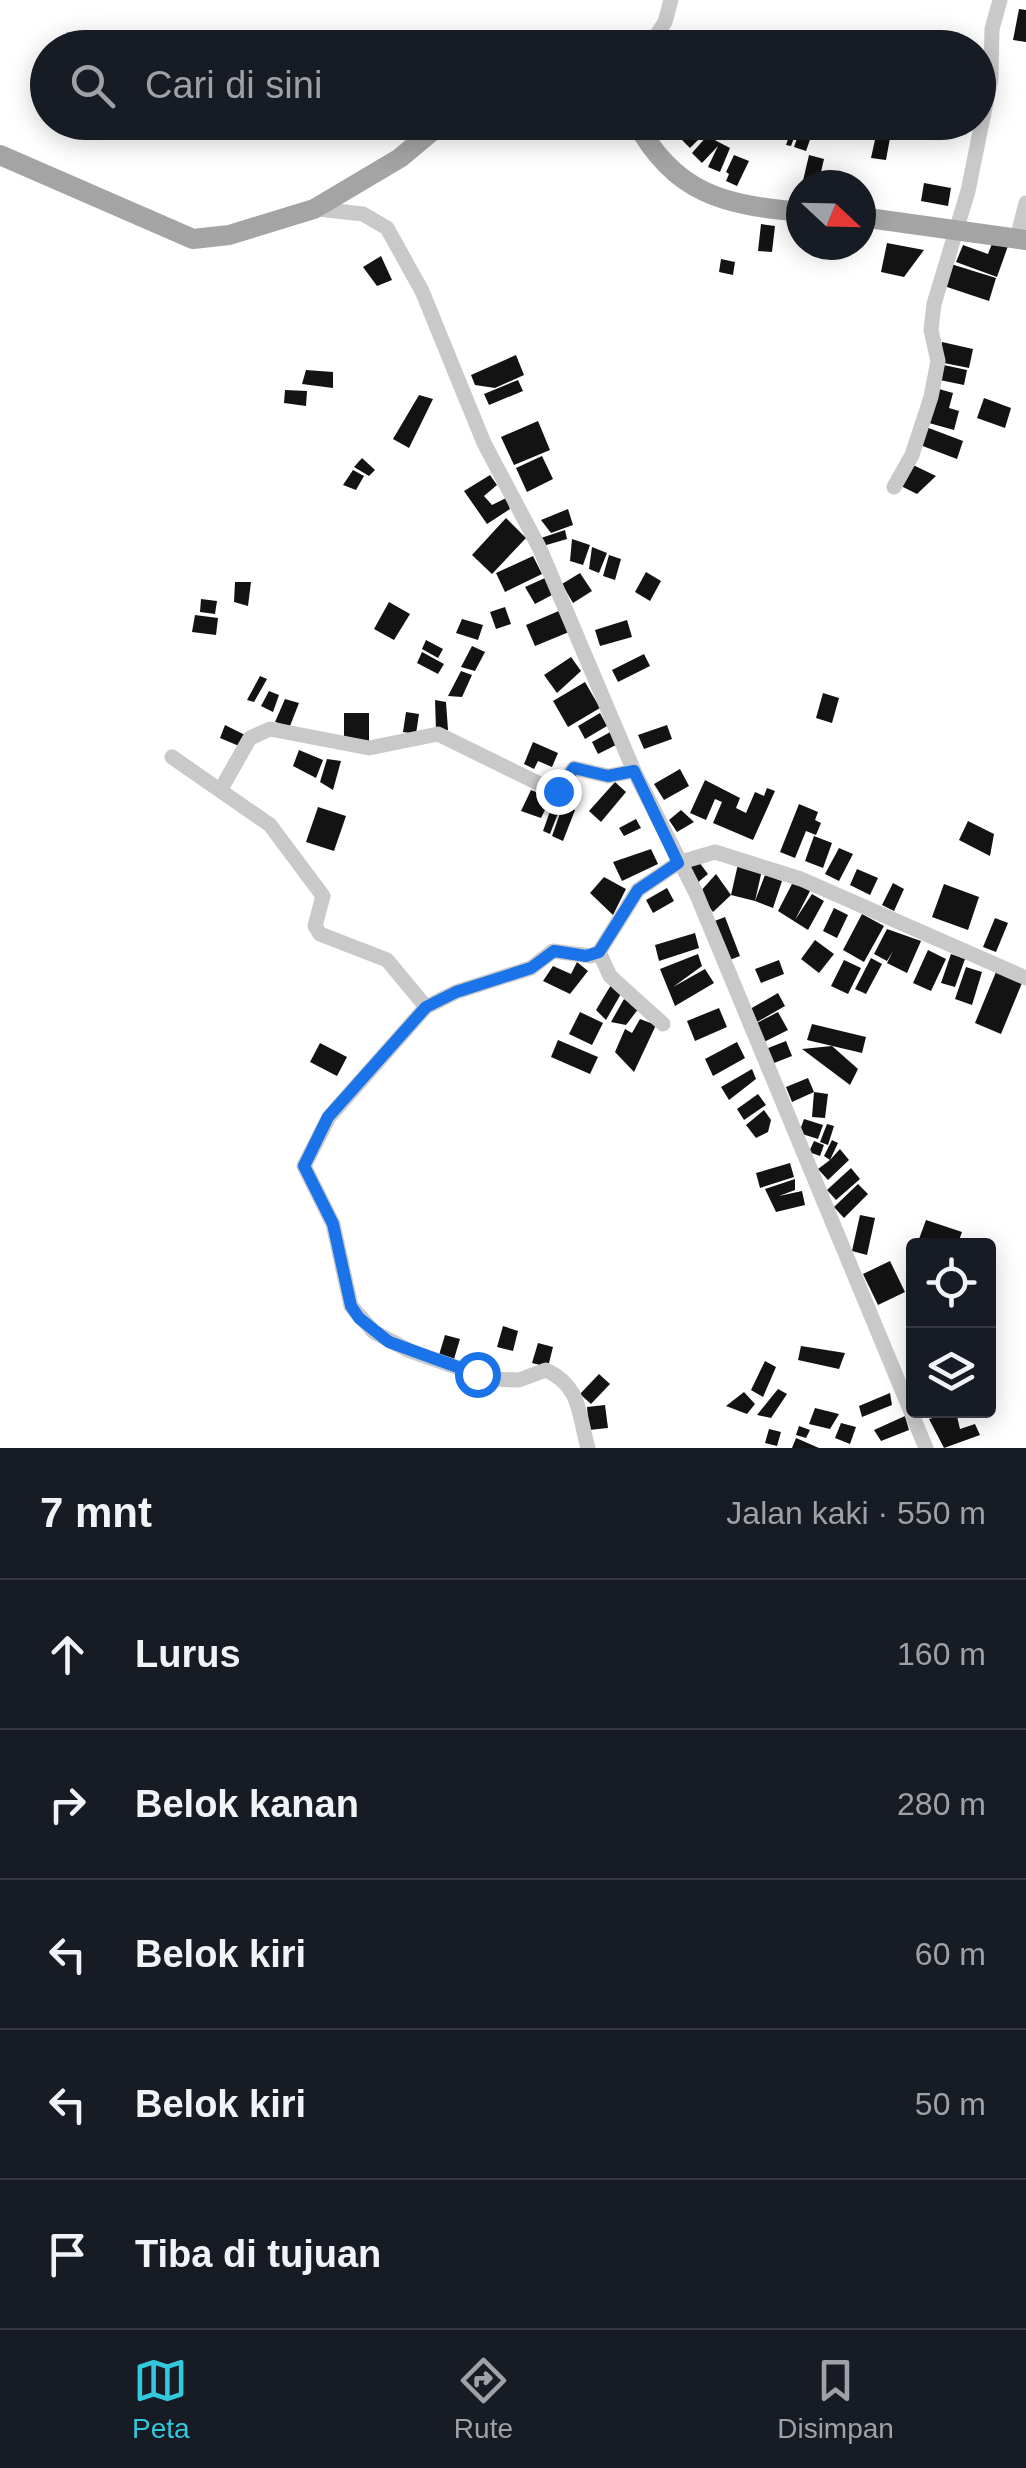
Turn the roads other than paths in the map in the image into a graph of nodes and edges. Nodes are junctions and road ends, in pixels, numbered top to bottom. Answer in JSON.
{"nodes":[{"id":1,"x":672,"y":0,"type":"edge"},
{"id":2,"x":1000,"y":0,"type":"edge"},
{"id":3,"x":660,"y":30,"type":"edge"},
{"id":4,"x":992,"y":30,"type":"edge"},
{"id":5,"x":422,"y":140,"type":"edge"},
{"id":6,"x":650,"y":140,"type":"edge"},
{"id":7,"x":977,"y":140,"type":"edge"},
{"id":8,"x":0,"y":155,"type":"edge"},
{"id":9,"x":1026,"y":203,"type":"edge"},
{"id":10,"x":314,"y":209,"type":"junction"},
{"id":11,"x":786,"y":210,"type":"edge"},
{"id":12,"x":876,"y":219,"type":"edge"},
{"id":13,"x":957,"y":229,"type":"junction"},
{"id":14,"x":1022,"y":239,"type":"edge"},
{"id":15,"x":894,"y":487,"type":"dead end"},
{"id":16,"x":172,"y":757,"type":"dead end"},
{"id":17,"x":634,"y":771,"type":"junction"},
{"id":18,"x":221,"y":789,"type":"junction"},
{"id":19,"x":678,"y":863,"type":"junction"},
{"id":20,"x":599,"y":952,"type":"junction"},
{"id":21,"x":1026,"y":978,"type":"edge"},
{"id":22,"x":426,"y":1007,"type":"junction"},
{"id":23,"x":663,"y":1024,"type":"dead end"},
{"id":24,"x":588,"y":1448,"type":"edge"},
{"id":25,"x":926,"y":1448,"type":"edge"}],
"edges":[{"from":1,"to":3,"type":"street"},
{"from":2,"to":4,"type":"street"},
{"from":5,"to":10,"type":"main road"},
{"from":6,"to":11,"type":"main road"},
{"from":7,"to":13,"type":"street"},
{"from":8,"to":10,"type":"main road"},
{"from":9,"to":14,"type":"street"},
{"from":10,"to":17,"type":"street"},
{"from":12,"to":13,"type":"main road"},
{"from":13,"to":14,"type":"main road"},
{"from":13,"to":15,"type":"street"},
{"from":16,"to":18,"type":"street"},
{"from":17,"to":18,"type":"street"},
{"from":17,"to":19,"type":"street"},
{"from":18,"to":22,"type":"street"},
{"from":19,"to":20,"type":"street"},
{"from":19,"to":21,"type":"street"},
{"from":19,"to":25,"type":"street"},
{"from":20,"to":22,"type":"street"},
{"from":20,"to":23,"type":"street"},
{"from":22,"to":24,"type":"street"}]}
